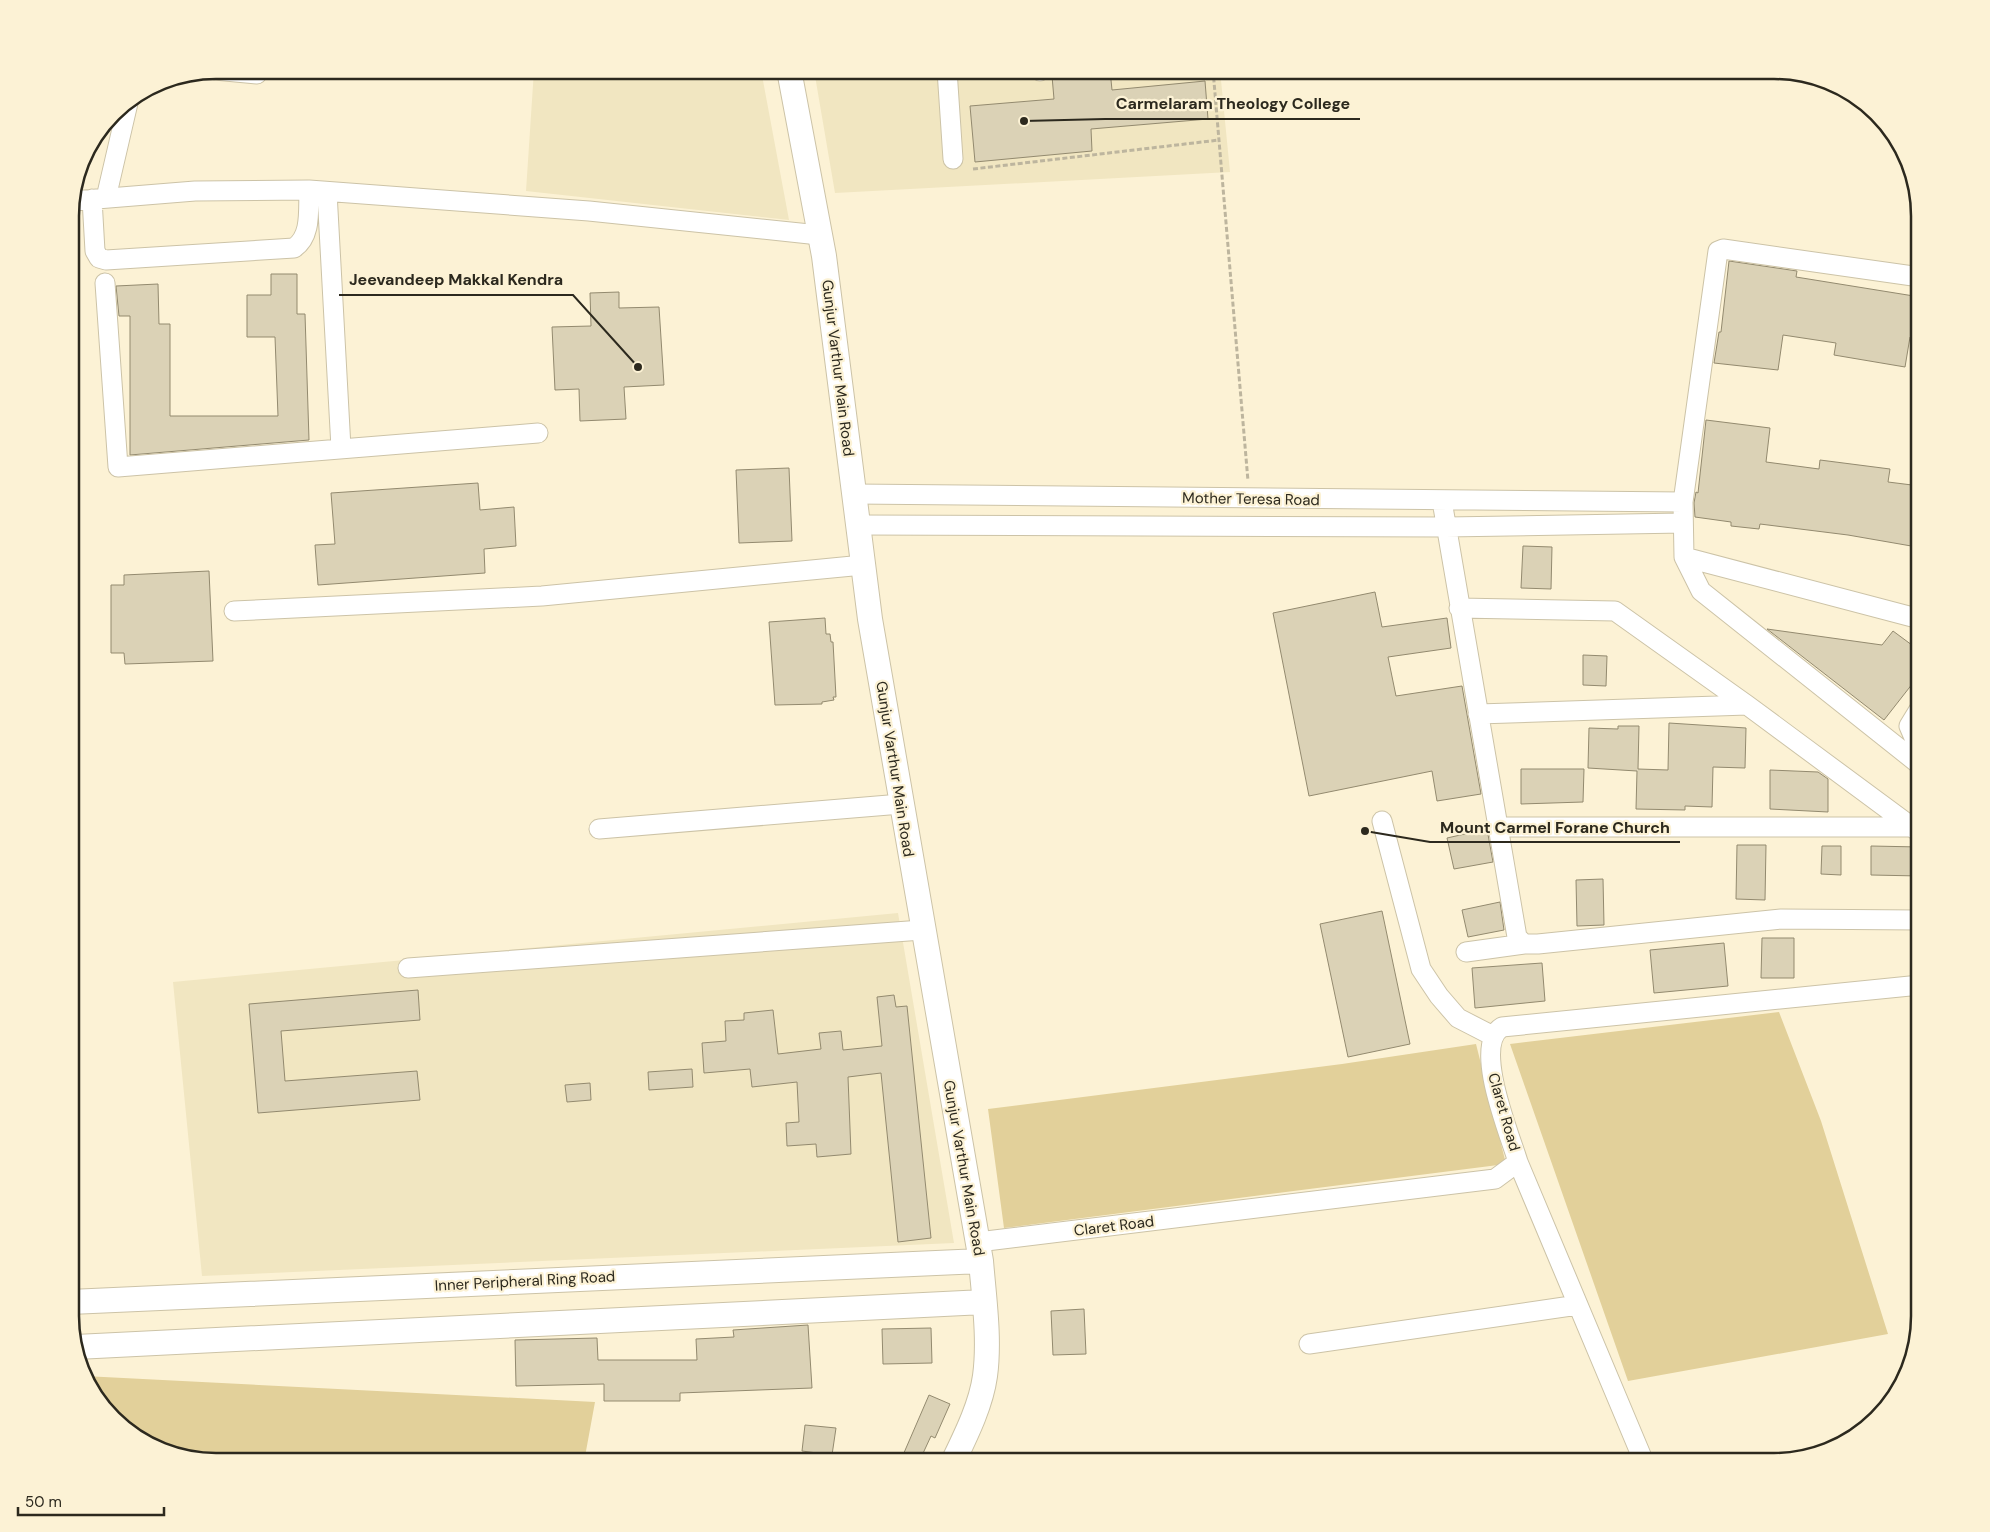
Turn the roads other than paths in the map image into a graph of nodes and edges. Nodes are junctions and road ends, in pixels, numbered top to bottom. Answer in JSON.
{"nodes":[{"id":1,"x":791,"y":79,"type":"edge"},
{"id":2,"x":948,"y":79,"type":"edge"},
{"id":3,"x":125,"y":114,"type":"edge"},
{"id":4,"x":953,"y":159,"type":"dead end"},
{"id":5,"x":318,"y":191,"type":"junction"},
{"id":6,"x":99,"y":198,"type":"junction"},
{"id":7,"x":80,"y":200,"type":"edge"},
{"id":8,"x":819,"y":236,"type":"junction"},
{"id":9,"x":1911,"y":276,"type":"edge"},
{"id":10,"x":105,"y":283,"type":"dead end"},
{"id":11,"x":538,"y":433,"type":"dead end"},
{"id":12,"x":340,"y":448,"type":"junction"},
{"id":13,"x":854,"y":494,"type":"junction"},
{"id":14,"x":1442,"y":500,"type":"junction"},
{"id":15,"x":1683,"y":502,"type":"junction"},
{"id":16,"x":1683,"y":523,"type":"junction"},
{"id":17,"x":858,"y":525,"type":"junction"},
{"id":18,"x":1446,"y":527,"type":"junction"},
{"id":19,"x":1684,"y":558,"type":"junction"},
{"id":20,"x":863,"y":566,"type":"junction"},
{"id":21,"x":1459,"y":608,"type":"junction"},
{"id":22,"x":234,"y":611,"type":"dead end"},
{"id":23,"x":1911,"y":617,"type":"edge"},
{"id":24,"x":1748,"y":705,"type":"junction"},
{"id":25,"x":1478,"y":714,"type":"junction"},
{"id":26,"x":1911,"y":758,"type":"edge"},
{"id":27,"x":901,"y":804,"type":"junction"},
{"id":28,"x":1382,"y":821,"type":"dead end"},
{"id":29,"x":1911,"y":826,"type":"edge"},
{"id":30,"x":1498,"y":827,"type":"junction"},
{"id":31,"x":599,"y":829,"type":"dead end"},
{"id":32,"x":1911,"y":830,"type":"edge"},
{"id":33,"x":1911,"y":920,"type":"edge"},
{"id":34,"x":922,"y":930,"type":"junction"},
{"id":35,"x":1524,"y":944,"type":"junction"},
{"id":36,"x":1466,"y":952,"type":"dead end"},
{"id":37,"x":408,"y":968,"type":"dead end"},
{"id":38,"x":1911,"y":986,"type":"edge"},
{"id":39,"x":1493,"y":1036,"type":"junction"},
{"id":40,"x":1518,"y":1162,"type":"junction"},
{"id":41,"x":979,"y":1252,"type":"junction"},
{"id":42,"x":79,"y":1302,"type":"edge"},
{"id":43,"x":984,"y":1302,"type":"junction"},
{"id":44,"x":1578,"y":1305,"type":"junction"},
{"id":45,"x":1308,"y":1344,"type":"dead end"},
{"id":46,"x":82,"y":1347,"type":"edge"},
{"id":47,"x":957,"y":1453,"type":"edge"},
{"id":48,"x":1640,"y":1453,"type":"edge"}],
"edges":[{"from":1,"to":8,"type":"main road","name":"Gunjur Varthur Main Road"},
{"from":2,"to":4,"type":"street"},
{"from":3,"to":6,"type":"street"},
{"from":5,"to":6,"type":"street"},
{"from":5,"to":6,"type":"street"},
{"from":5,"to":8,"type":"street"},
{"from":5,"to":12,"type":"street"},
{"from":6,"to":7,"type":"street"},
{"from":8,"to":13,"type":"main road","name":"Gunjur Varthur Main Road"},
{"from":9,"to":15,"type":"street"},
{"from":10,"to":12,"type":"street"},
{"from":11,"to":12,"type":"street"},
{"from":13,"to":14,"type":"street","name":"Mother Teresa Road"},
{"from":13,"to":17,"type":"main road","name":"Gunjur Varthur Main Road"},
{"from":14,"to":15,"type":"street","name":"Mother Teresa Road"},
{"from":14,"to":18,"type":"street"},
{"from":15,"to":16,"type":"street"},
{"from":16,"to":18,"type":"street","name":"Mother Teresa Road"},
{"from":16,"to":19,"type":"street"},
{"from":17,"to":18,"type":"street","name":"Mother Teresa Road"},
{"from":17,"to":20,"type":"main road","name":"Gunjur Varthur Main Road"},
{"from":18,"to":21,"type":"street"},
{"from":19,"to":23,"type":"street"},
{"from":19,"to":26,"type":"street"},
{"from":20,"to":22,"type":"street"},
{"from":20,"to":27,"type":"main road","name":"Gunjur Varthur Main Road"},
{"from":21,"to":24,"type":"street"},
{"from":21,"to":25,"type":"street"},
{"from":24,"to":25,"type":"street"},
{"from":24,"to":29,"type":"street"},
{"from":25,"to":30,"type":"street"},
{"from":27,"to":31,"type":"street"},
{"from":27,"to":34,"type":"main road","name":"Gunjur Varthur Main Road"},
{"from":28,"to":39,"type":"street"},
{"from":30,"to":32,"type":"street"},
{"from":30,"to":35,"type":"street"},
{"from":33,"to":35,"type":"street"},
{"from":34,"to":37,"type":"street"},
{"from":34,"to":41,"type":"main road","name":"Gunjur Varthur Main Road"},
{"from":35,"to":36,"type":"street"},
{"from":38,"to":39,"type":"street"},
{"from":39,"to":40,"type":"street","name":"Claret Road"},
{"from":40,"to":41,"type":"street","name":"Claret Road"},
{"from":40,"to":44,"type":"street"},
{"from":41,"to":42,"type":"main road","name":"Inner Peripheral Ring Road"},
{"from":41,"to":43,"type":"main road","name":"Gunjur Varthur Main Road"},
{"from":43,"to":46,"type":"main road"},
{"from":43,"to":47,"type":"main road","name":"Gunjur Varthur Main Road"},
{"from":44,"to":45,"type":"street"},
{"from":44,"to":48,"type":"street"}]}
